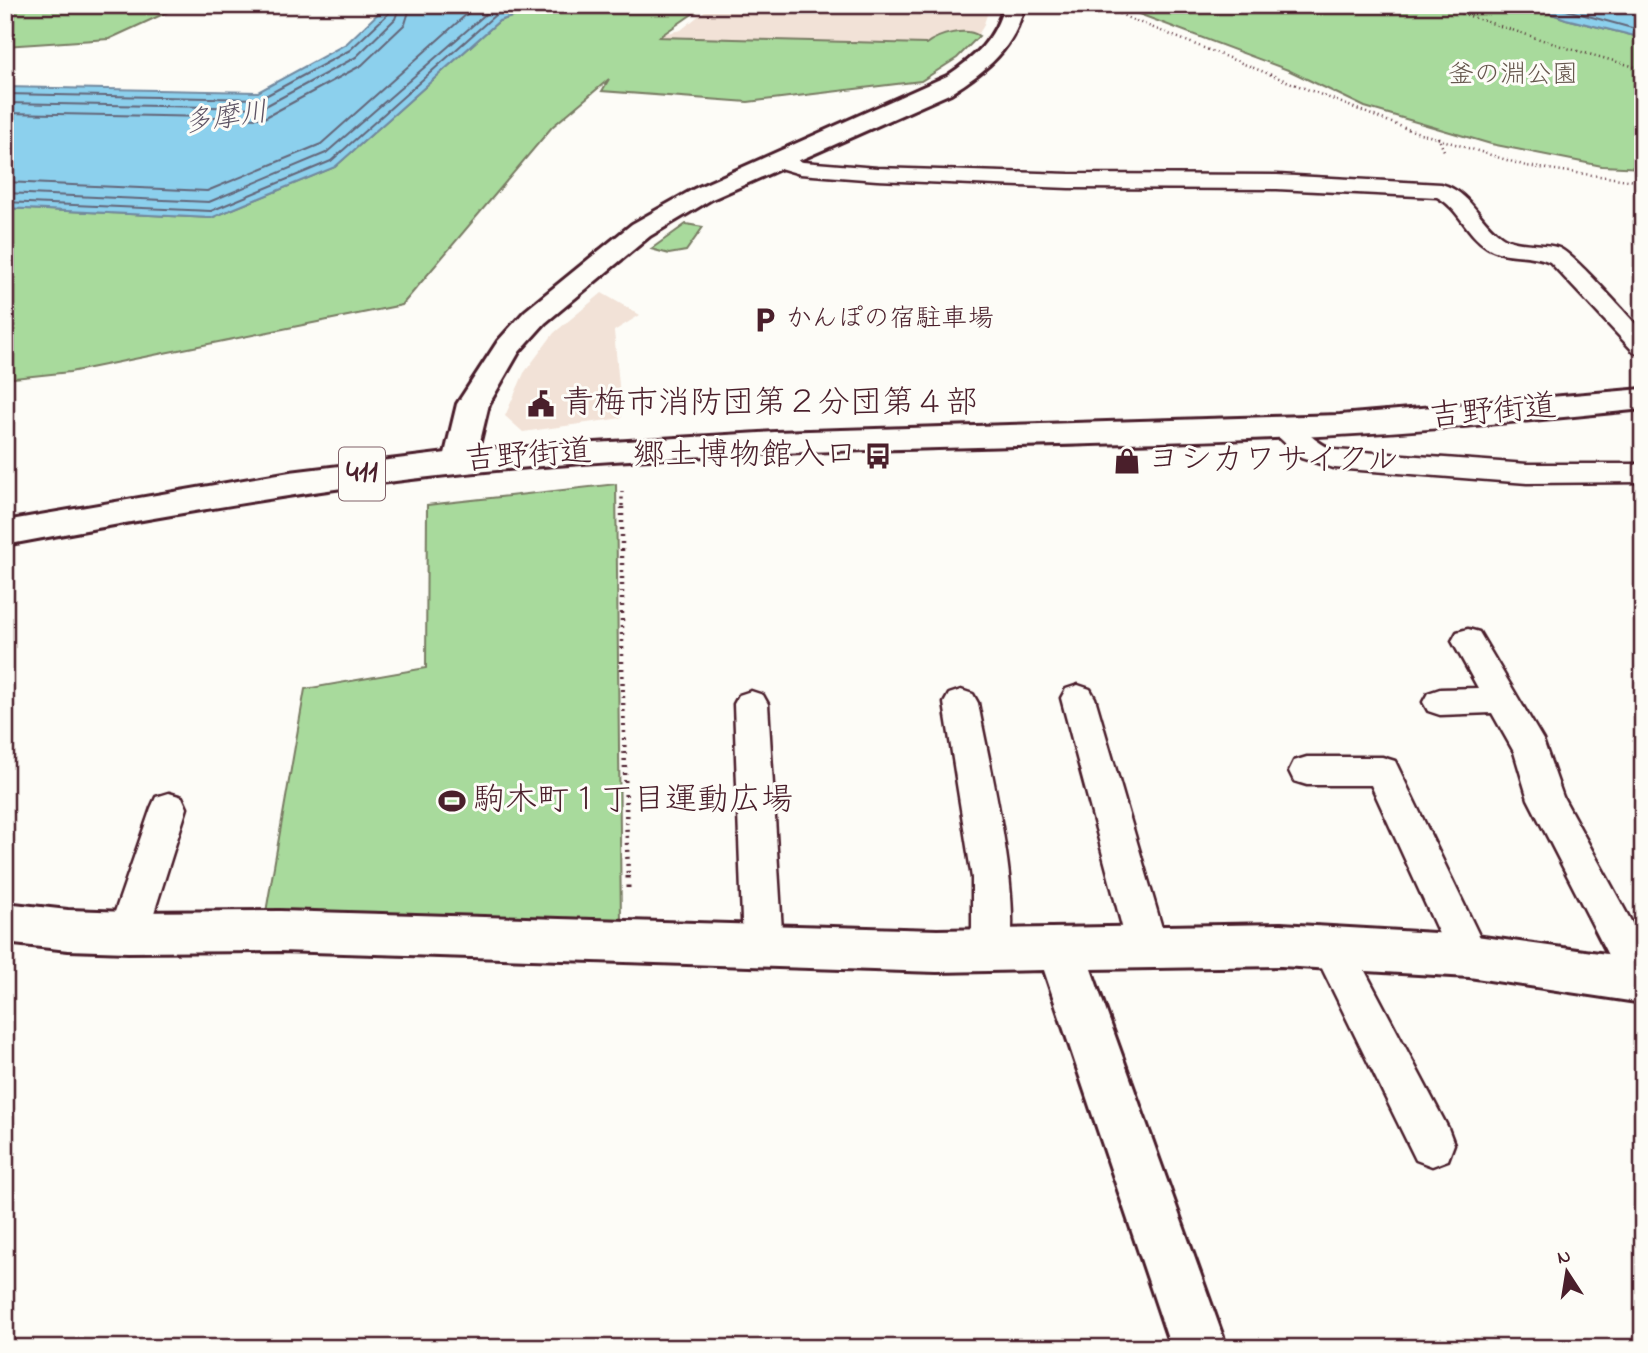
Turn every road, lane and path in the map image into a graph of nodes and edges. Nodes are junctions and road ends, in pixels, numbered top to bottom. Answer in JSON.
{"nodes":[{"id":1,"x":1014,"y":5,"type":"edge"},
{"id":2,"x":1104,"y":5,"type":"edge"},
{"id":3,"x":1436,"y":5,"type":"edge"},
{"id":4,"x":1643,"y":69,"type":"edge"},
{"id":5,"x":781,"y":161,"type":"junction"},
{"id":6,"x":1643,"y":182,"type":"edge"},
{"id":7,"x":1643,"y":347,"type":"edge"},
{"id":8,"x":1643,"y":399,"type":"edge"},
{"id":9,"x":1283,"y":428,"type":"junction"},
{"id":10,"x":459,"y":462,"type":"junction"},
{"id":11,"x":1643,"y":472,"type":"edge"},
{"id":12,"x":622,"y":480,"type":"dead end"},
{"id":13,"x":5,"y":533,"type":"edge"},
{"id":14,"x":1468,"y":641,"type":"dead end"},
{"id":15,"x":1078,"y":698,"type":"dead end"},
{"id":16,"x":1502,"y":700,"type":"junction"},
{"id":17,"x":1440,"y":702,"type":"dead end"},
{"id":18,"x":961,"y":703,"type":"dead end"},
{"id":19,"x":751,"y":704,"type":"dead end"},
{"id":20,"x":1307,"y":771,"type":"dead end"},
{"id":21,"x":169,"y":808,"type":"dead end"},
{"id":22,"x":5,"y":923,"type":"edge"},
{"id":23,"x":128,"y":932,"type":"junction"},
{"id":24,"x":629,"y":942,"type":"junction"},
{"id":25,"x":1147,"y":945,"type":"junction"},
{"id":26,"x":763,"y":947,"type":"junction"},
{"id":27,"x":1060,"y":948,"type":"junction"},
{"id":28,"x":1332,"y":948,"type":"junction"},
{"id":29,"x":992,"y":950,"type":"junction"},
{"id":30,"x":1469,"y":957,"type":"junction"},
{"id":31,"x":1642,"y":981,"type":"edge"},
{"id":32,"x":1432,"y":1144,"type":"dead end"},
{"id":33,"x":1199,"y":1348,"type":"edge"}],
"edges":[{"from":1,"to":5,"type":"main road"},
{"from":2,"to":6,"type":"path"},
{"from":3,"to":4,"type":"path"},
{"from":5,"to":7,"type":"lane"},
{"from":5,"to":10,"type":"main road"},
{"from":8,"to":9,"type":"main road","name":"吉野街道","number":"411"},
{"from":9,"to":10,"type":"main road","name":"吉野街道","number":"411"},
{"from":9,"to":11,"type":"lane"},
{"from":10,"to":13,"type":"main road","name":"吉野街道","number":"411"},
{"from":12,"to":24,"type":"path"},
{"from":14,"to":16,"type":"lane"},
{"from":15,"to":25,"type":"lane"},
{"from":16,"to":17,"type":"lane"},
{"from":16,"to":31,"type":"lane"},
{"from":18,"to":29,"type":"lane"},
{"from":19,"to":26,"type":"lane"},
{"from":20,"to":30,"type":"lane"},
{"from":21,"to":23,"type":"lane"},
{"from":22,"to":23,"type":"main road"},
{"from":23,"to":24,"type":"main road"},
{"from":24,"to":26,"type":"main road"},
{"from":25,"to":27,"type":"main road"},
{"from":25,"to":28,"type":"main road"},
{"from":26,"to":29,"type":"main road"},
{"from":27,"to":29,"type":"main road"},
{"from":27,"to":33,"type":"main road"},
{"from":28,"to":30,"type":"main road"},
{"from":28,"to":32,"type":"lane"},
{"from":30,"to":31,"type":"main road"}]}
